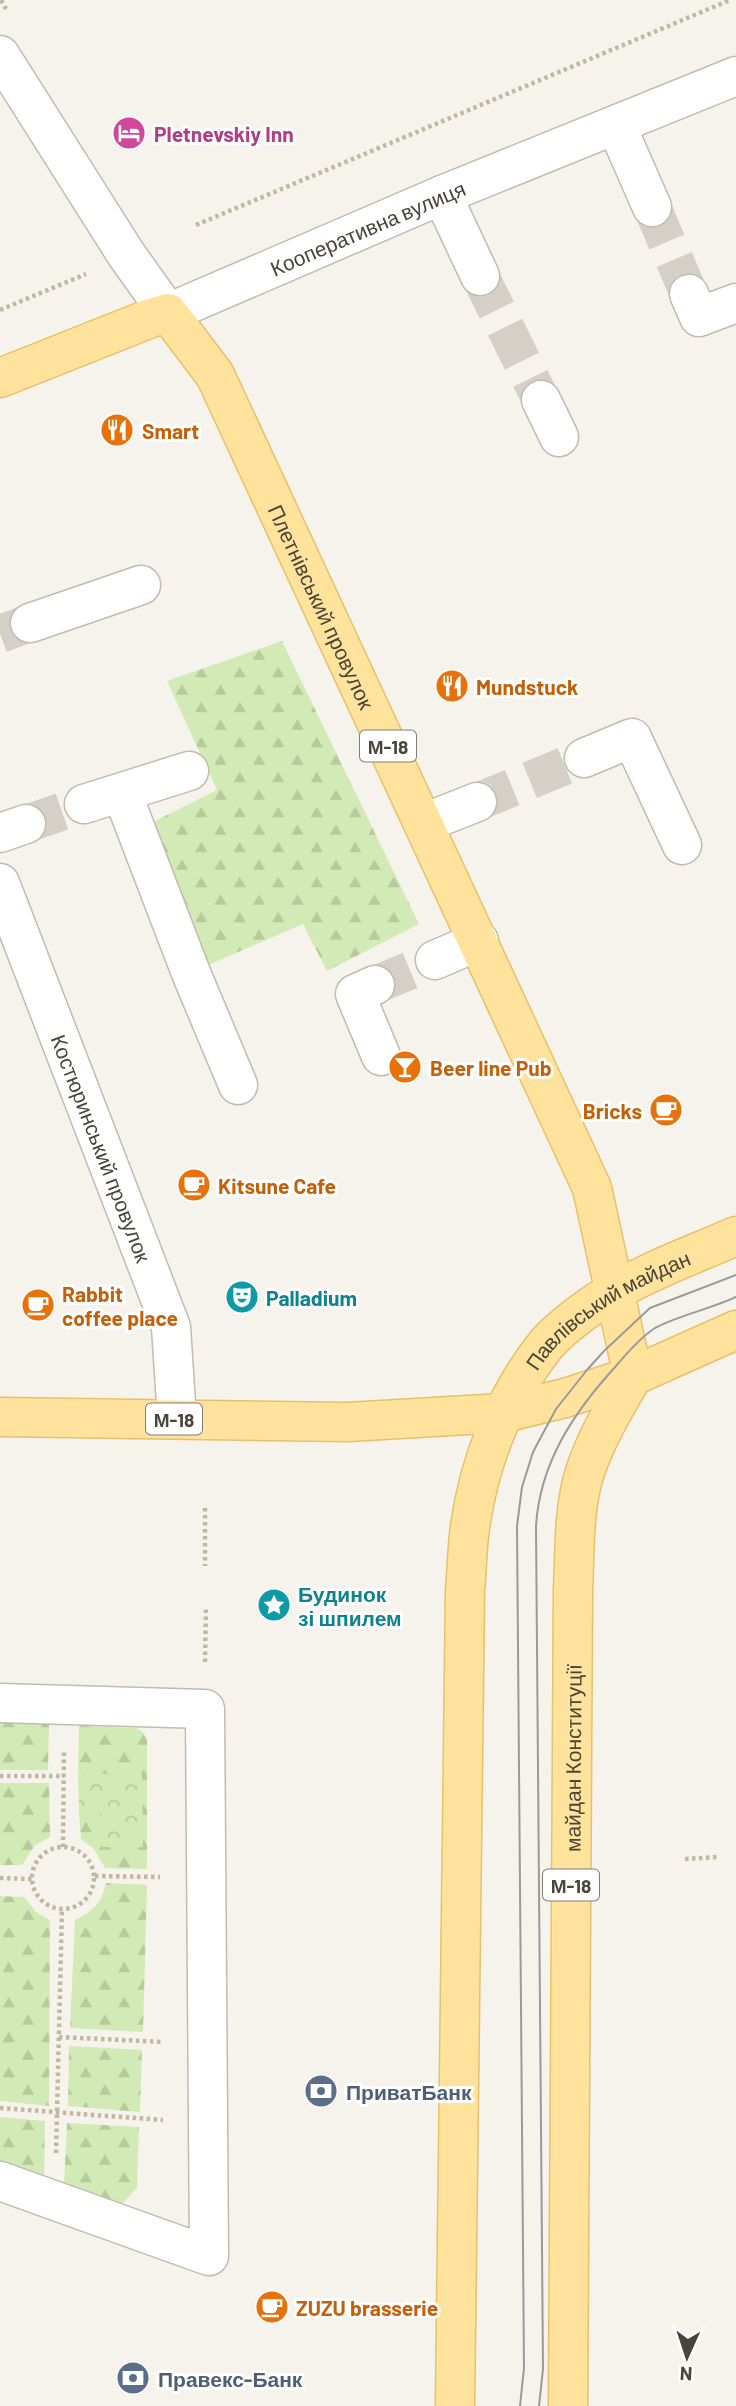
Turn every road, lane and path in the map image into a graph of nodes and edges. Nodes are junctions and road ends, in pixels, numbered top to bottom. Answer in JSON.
{"nodes":[{"id":1,"x":730,"y":0,"type":"edge"},
{"id":2,"x":0,"y":55,"type":"edge"},
{"id":3,"x":736,"y":76,"type":"edge"},
{"id":4,"x":616,"y":125,"type":"junction"},
{"id":5,"x":442,"y":195,"type":"junction"},
{"id":6,"x":652,"y":207,"type":"tunnel mouth"},
{"id":7,"x":196,"y":225,"type":"dead end"},
{"id":8,"x":96,"y":270,"type":"dead end"},
{"id":9,"x":480,"y":276,"type":"tunnel mouth"},
{"id":10,"x":689,"y":294,"type":"tunnel mouth"},
{"id":11,"x":736,"y":303,"type":"edge"},
{"id":12,"x":0,"y":310,"type":"edge"},
{"id":13,"x":169,"y":313,"type":"junction"},
{"id":14,"x":0,"y":378,"type":"edge"},
{"id":15,"x":541,"y":400,"type":"tunnel mouth"},
{"id":16,"x":559,"y":437,"type":"dead end"},
{"id":17,"x":141,"y":585,"type":"dead end"},
{"id":18,"x":30,"y":623,"type":"tunnel mouth"},
{"id":19,"x":584,"y":758,"type":"tunnel mouth"},
{"id":20,"x":189,"y":771,"type":"dead end"},
{"id":21,"x":122,"y":793,"type":"junction"},
{"id":22,"x":477,"y":802,"type":"tunnel mouth"},
{"id":23,"x":84,"y":804,"type":"tunnel mouth"},
{"id":24,"x":424,"y":823,"type":"junction"},
{"id":25,"x":682,"y":845,"type":"dead end"},
{"id":26,"x":0,"y":883,"type":"edge"},
{"id":27,"x":479,"y":941,"type":"junction"},
{"id":28,"x":435,"y":960,"type":"tunnel mouth"},
{"id":29,"x":375,"y":985,"type":"tunnel mouth"},
{"id":30,"x":381,"y":1056,"type":"dead end"},
{"id":31,"x":238,"y":1085,"type":"dead end"},
{"id":32,"x":736,"y":1237,"type":"edge"},
{"id":33,"x":613,"y":1292,"type":"junction"},
{"id":34,"x":736,"y":1330,"type":"edge"},
{"id":35,"x":633,"y":1376,"type":"junction"},
{"id":36,"x":503,"y":1413,"type":"junction"},
{"id":37,"x":0,"y":1417,"type":"edge"},
{"id":38,"x":177,"y":1419,"type":"junction"},
{"id":39,"x":205,"y":1508,"type":"dead end"},
{"id":40,"x":205,"y":1566,"type":"dead end"},
{"id":41,"x":206,"y":1606,"type":"dead end"},
{"id":42,"x":0,"y":1703,"type":"edge"},
{"id":43,"x":64,"y":1705,"type":"junction"},
{"id":44,"x":205,"y":1709,"type":"junction"},
{"id":45,"x":0,"y":1776,"type":"edge"},
{"id":46,"x":64,"y":1776,"type":"junction"},
{"id":47,"x":63,"y":1847,"type":"junction"},
{"id":48,"x":718,"y":1857,"type":"dead end"},
{"id":49,"x":685,"y":1859,"type":"dead end"},
{"id":50,"x":95,"y":1876,"type":"junction"},
{"id":51,"x":0,"y":1878,"type":"edge"},
{"id":52,"x":32,"y":1878,"type":"junction"},
{"id":53,"x":205,"y":1878,"type":"junction"},
{"id":54,"x":62,"y":1909,"type":"junction"},
{"id":55,"x":59,"y":2037,"type":"junction"},
{"id":56,"x":206,"y":2045,"type":"junction"},
{"id":57,"x":0,"y":2108,"type":"edge"},
{"id":58,"x":57,"y":2112,"type":"junction"},
{"id":59,"x":208,"y":2123,"type":"junction"},
{"id":60,"x":0,"y":2181,"type":"edge"},
{"id":61,"x":55,"y":2201,"type":"junction"},
{"id":62,"x":455,"y":2406,"type":"edge"},
{"id":63,"x":568,"y":2406,"type":"edge"}],
"edges":[{"from":1,"to":7,"type":"path"},
{"from":2,"to":13,"type":"street","name":"Плетнівський провулок"},
{"from":3,"to":4,"type":"street","name":"Кооперативна вулиця"},
{"from":4,"to":5,"type":"street","name":"Кооперативна вулиця"},
{"from":4,"to":6,"type":"street"},
{"from":5,"to":9,"type":"street"},
{"from":5,"to":13,"type":"street","name":"Кооперативна вулиця"},
{"from":8,"to":12,"type":"path"},
{"from":10,"to":11,"type":"street"},
{"from":13,"to":14,"type":"main road","name":"Кооперативна вулиця"},
{"from":13,"to":24,"type":"main road","name":"Плетнівський провулок","number":"М-18"},
{"from":15,"to":16,"type":"street"},
{"from":17,"to":18,"type":"street"},
{"from":19,"to":25,"type":"street"},
{"from":20,"to":21,"type":"street"},
{"from":21,"to":23,"type":"street"},
{"from":21,"to":31,"type":"street"},
{"from":22,"to":24,"type":"street"},
{"from":24,"to":27,"type":"main road","name":"Плетнівський провулок","number":"М-18"},
{"from":26,"to":38,"type":"street","name":"Костюринський провулок"},
{"from":27,"to":28,"type":"street"},
{"from":27,"to":33,"type":"main road","name":"Плетнівський провулок","number":"М-18"},
{"from":29,"to":30,"type":"street"},
{"from":32,"to":33,"type":"main road","name":"Павлівський майдан"},
{"from":33,"to":35,"type":"main road","name":"Плетнівський провулок"},
{"from":33,"to":36,"type":"main road","name":"Павлівський майдан"},
{"from":34,"to":35,"type":"main road"},
{"from":35,"to":36,"type":"main road"},
{"from":35,"to":63,"type":"main road","name":"майдан Конституції","number":"М-18"},
{"from":36,"to":38,"type":"main road","number":"М-18"},
{"from":36,"to":62,"type":"main road"},
{"from":37,"to":38,"type":"main road","number":"М-18"},
{"from":39,"to":40,"type":"path"},
{"from":41,"to":44,"type":"path"},
{"from":42,"to":43,"type":"street"},
{"from":43,"to":44,"type":"street"},
{"from":43,"to":46,"type":"path"},
{"from":44,"to":53,"type":"street"},
{"from":45,"to":46,"type":"path"},
{"from":46,"to":47,"type":"path"},
{"from":47,"to":50,"type":"path"},
{"from":47,"to":52,"type":"path"},
{"from":48,"to":49,"type":"path"},
{"from":50,"to":53,"type":"path"},
{"from":50,"to":54,"type":"path"},
{"from":51,"to":52,"type":"path"},
{"from":52,"to":54,"type":"path"},
{"from":53,"to":56,"type":"street"},
{"from":54,"to":55,"type":"path"},
{"from":55,"to":56,"type":"path"},
{"from":55,"to":58,"type":"path"},
{"from":56,"to":59,"type":"street"},
{"from":57,"to":58,"type":"path"},
{"from":58,"to":59,"type":"path"},
{"from":58,"to":61,"type":"path"},
{"from":59,"to":61,"type":"street"},
{"from":60,"to":61,"type":"street"}]}
